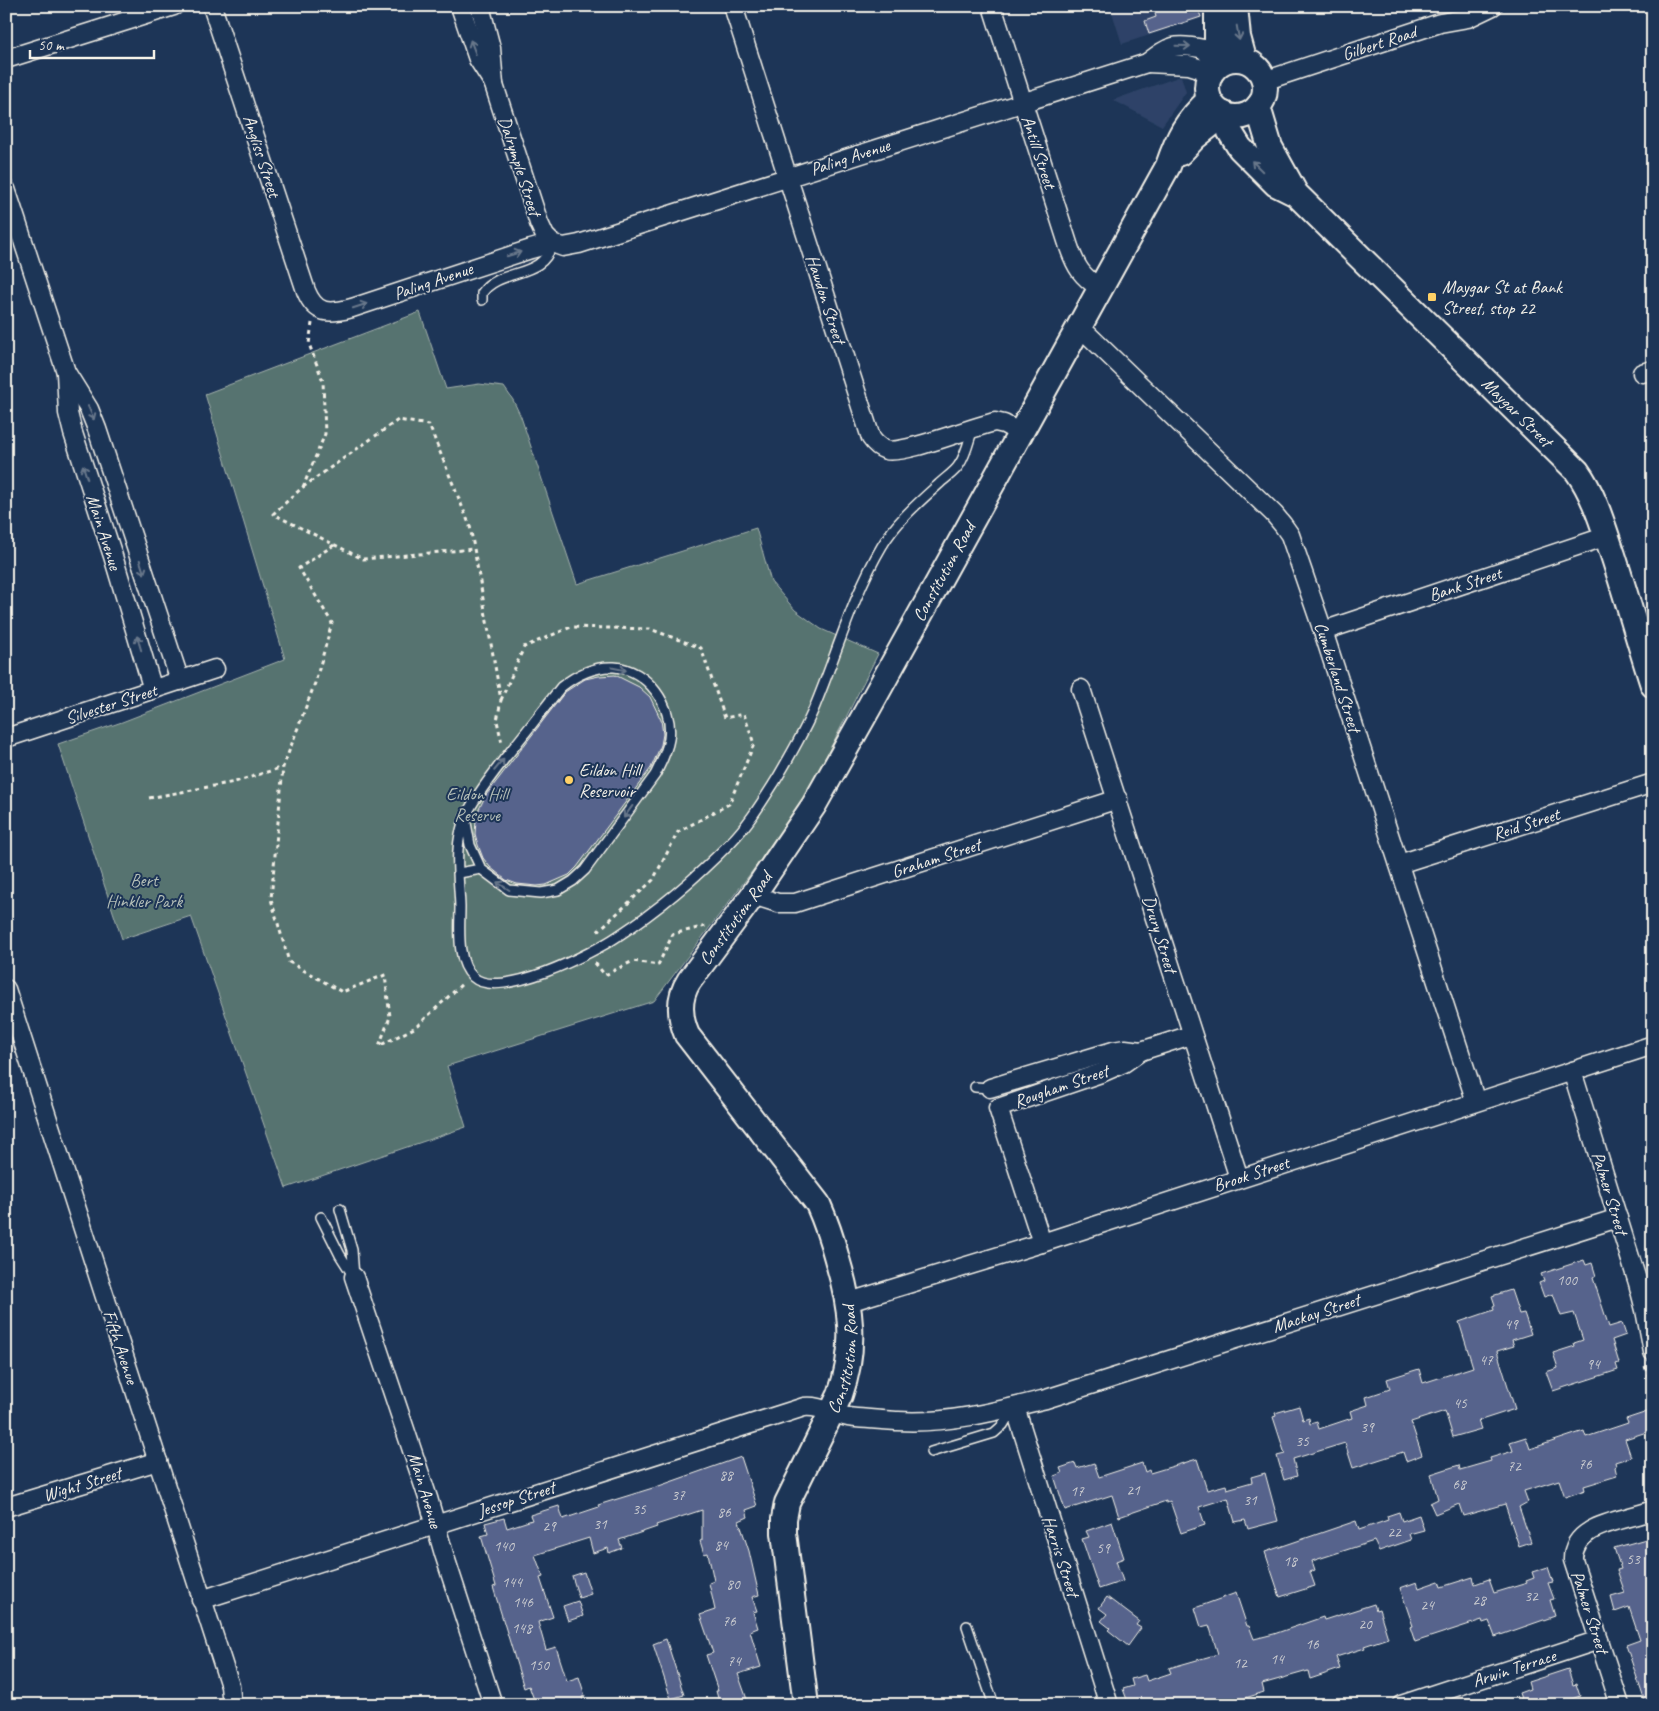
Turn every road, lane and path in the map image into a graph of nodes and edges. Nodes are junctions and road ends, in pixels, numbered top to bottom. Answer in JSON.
{"nodes":[{"id":1,"x":174,"y":6,"type":"edge"},
{"id":2,"x":212,"y":6,"type":"edge"},
{"id":3,"x":460,"y":6,"type":"edge"},
{"id":4,"x":480,"y":6,"type":"edge"},
{"id":5,"x":733,"y":6,"type":"edge"},
{"id":6,"x":992,"y":6,"type":"edge"},
{"id":7,"x":1217,"y":6,"type":"edge"},
{"id":8,"x":1235,"y":6,"type":"edge"},
{"id":9,"x":1493,"y":6,"type":"edge"},
{"id":10,"x":6,"y":59,"type":"edge"},
{"id":11,"x":1224,"y":64,"type":"junction"},
{"id":12,"x":1264,"y":81,"type":"junction"},
{"id":13,"x":494,"y":85,"type":"junction"},
{"id":14,"x":1023,"y":102,"type":"junction"},
{"id":15,"x":1258,"y":107,"type":"junction"},
{"id":16,"x":1220,"y":110,"type":"junction"},
{"id":17,"x":787,"y":177,"type":"junction"},
{"id":18,"x":6,"y":189,"type":"edge"},
{"id":19,"x":1296,"y":194,"type":"junction"},
{"id":20,"x":552,"y":243,"type":"junction"},
{"id":21,"x":1100,"y":288,"type":"junction"},
{"id":22,"x":482,"y":300,"type":"dead end"},
{"id":23,"x":314,"y":306,"type":"joint"},
{"id":24,"x":1079,"y":326,"type":"junction"},
{"id":25,"x":309,"y":344,"type":"dead end"},
{"id":26,"x":66,"y":372,"type":"junction"},
{"id":27,"x":973,"y":428,"type":"junction"},
{"id":28,"x":1020,"y":433,"type":"junction"},
{"id":29,"x":303,"y":487,"type":"junction"},
{"id":30,"x":1606,"y":536,"type":"junction"},
{"id":31,"x":334,"y":545,"type":"junction"},
{"id":32,"x":474,"y":549,"type":"junction"},
{"id":33,"x":1323,"y":631,"type":"junction"},
{"id":34,"x":1647,"y":644,"type":"edge"},
{"id":35,"x":215,"y":669,"type":"dead end"},
{"id":36,"x":180,"y":681,"type":"junction"},
{"id":37,"x":1653,"y":684,"type":"edge"},
{"id":38,"x":1081,"y":689,"type":"dead end"},
{"id":39,"x":153,"y":690,"type":"junction"},
{"id":40,"x":501,"y":700,"type":"junction"},
{"id":41,"x":6,"y":738,"type":"edge"},
{"id":42,"x":505,"y":759,"type":"junction"},
{"id":43,"x":284,"y":767,"type":"junction"},
{"id":44,"x":1653,"y":783,"type":"edge"},
{"id":45,"x":149,"y":798,"type":"dead end"},
{"id":46,"x":1118,"y":799,"type":"junction"},
{"id":47,"x":465,"y":817,"type":"junction"},
{"id":48,"x":1399,"y":864,"type":"junction"},
{"id":49,"x":481,"y":869,"type":"junction"},
{"id":50,"x":458,"y":872,"type":"junction"},
{"id":51,"x":753,"y":895,"type":"junction"},
{"id":52,"x":725,"y":932,"type":"junction"},
{"id":53,"x":587,"y":954,"type":"junction"},
{"id":54,"x":472,"y":976,"type":"junction"},
{"id":55,"x":6,"y":989,"type":"edge"},
{"id":56,"x":1191,"y":1035,"type":"junction"},
{"id":57,"x":1653,"y":1045,"type":"edge"},
{"id":58,"x":1572,"y":1071,"type":"junction"},
{"id":59,"x":1476,"y":1102,"type":"junction"},
{"id":60,"x":1239,"y":1178,"type":"junction"},
{"id":61,"x":340,"y":1210,"type":"dead end"},
{"id":62,"x":321,"y":1217,"type":"dead end"},
{"id":63,"x":1618,"y":1218,"type":"junction"},
{"id":64,"x":1042,"y":1243,"type":"junction"},
{"id":65,"x":354,"y":1277,"type":"junction"},
{"id":66,"x":849,"y":1302,"type":"junction"},
{"id":67,"x":1650,"y":1317,"type":"edge"},
{"id":68,"x":1653,"y":1352,"type":"edge"},
{"id":69,"x":1014,"y":1407,"type":"junction"},
{"id":70,"x":832,"y":1412,"type":"junction"},
{"id":71,"x":931,"y":1452,"type":"dead end"},
{"id":72,"x":158,"y":1461,"type":"junction"},
{"id":73,"x":6,"y":1507,"type":"edge"},
{"id":74,"x":1653,"y":1510,"type":"edge"},
{"id":75,"x":436,"y":1525,"type":"junction"},
{"id":76,"x":201,"y":1600,"type":"junction"},
{"id":77,"x":967,"y":1626,"type":"dead end"},
{"id":78,"x":1599,"y":1640,"type":"junction"},
{"id":79,"x":232,"y":1705,"type":"edge"},
{"id":80,"x":493,"y":1705,"type":"edge"},
{"id":81,"x":806,"y":1705,"type":"edge"},
{"id":82,"x":994,"y":1705,"type":"edge"},
{"id":83,"x":1109,"y":1705,"type":"edge"},
{"id":84,"x":1401,"y":1705,"type":"edge"},
{"id":85,"x":1620,"y":1705,"type":"edge"}],
"edges":[{"from":1,"to":10,"type":"street"},
{"from":2,"to":23,"type":"street","name":"Angliss Street"},
{"from":13,"to":3,"type":"street","name":"Dalrymple Street","one_way":true},
{"from":4,"to":13,"type":"street","name":"Dalrymple Street"},
{"from":5,"to":17,"type":"street","name":"Hawdon Street"},
{"from":6,"to":14,"type":"street","name":"Antill Street"},
{"from":7,"to":11,"type":"street"},
{"from":8,"to":11,"type":"street","one_way":true},
{"from":9,"to":12,"type":"street","name":"Gilbert Road"},
{"from":11,"to":12,"type":"street"},
{"from":11,"to":14,"type":"street","name":"Paling Avenue"},
{"from":11,"to":16,"type":"street"},
{"from":12,"to":15,"type":"street"},
{"from":13,"to":20,"type":"street","name":"Dalrymple Street"},
{"from":14,"to":17,"type":"street","name":"Paling Avenue"},
{"from":14,"to":21,"type":"street","name":"Antill Street"},
{"from":15,"to":16,"type":"street"},
{"from":15,"to":19,"type":"street","name":"Maygar Street"},
{"from":19,"to":16,"type":"street","name":"Maygar Street","one_way":true},
{"from":16,"to":21,"type":"street","name":"Constitution Road"},
{"from":17,"to":20,"type":"street","name":"Paling Avenue"},
{"from":17,"to":27,"type":"street","name":"Hawdon Street"},
{"from":18,"to":26,"type":"street","name":"Main Avenue"},
{"from":19,"to":30,"type":"street","name":"Maygar Street"},
{"from":20,"to":22,"type":"lane","name":"Paling Avenue"},
{"from":23,"to":20,"type":"street","name":"Paling Avenue","one_way":true},
{"from":21,"to":24,"type":"street","name":"Constitution Road"},
{"from":24,"to":28,"type":"street","name":"Constitution Road"},
{"from":24,"to":33,"type":"street","name":"Cumberland Street"},
{"from":25,"to":29,"type":"path"},
{"from":26,"to":36,"type":"street","name":"Main Avenue","one_way":true},
{"from":39,"to":26,"type":"street","name":"Main Avenue","one_way":true},
{"from":27,"to":28,"type":"street","name":"Hawdon Street"},
{"from":27,"to":53,"type":"lane"},
{"from":28,"to":51,"type":"street","name":"Constitution Road"},
{"from":29,"to":31,"type":"path"},
{"from":29,"to":32,"type":"path"},
{"from":30,"to":33,"type":"street","name":"Bank Street"},
{"from":30,"to":34,"type":"street","name":"Maygar Street"},
{"from":31,"to":32,"type":"path"},
{"from":31,"to":43,"type":"path"},
{"from":32,"to":40,"type":"path"},
{"from":33,"to":48,"type":"street","name":"Cumberland Street"},
{"from":34,"to":37,"type":"street","name":"Maygar Street"},
{"from":35,"to":36,"type":"street","name":"Silvester Street"},
{"from":36,"to":39,"type":"street","name":"Silvester Street"},
{"from":38,"to":46,"type":"street","name":"Drury Street"},
{"from":39,"to":41,"type":"street","name":"Silvester Street"},
{"from":40,"to":42,"type":"path"},
{"from":40,"to":53,"type":"path"},
{"from":47,"to":42,"type":"lane","one_way":true},
{"from":42,"to":49,"type":"lane","one_way":true},
{"from":43,"to":45,"type":"path"},
{"from":43,"to":54,"type":"path"},
{"from":44,"to":48,"type":"street","name":"Reid Street"},
{"from":46,"to":51,"type":"street","name":"Graham Street"},
{"from":46,"to":56,"type":"street","name":"Drury Street"},
{"from":47,"to":49,"type":"lane"},
{"from":47,"to":50,"type":"lane"},
{"from":48,"to":59,"type":"street","name":"Cumberland Street"},
{"from":49,"to":50,"type":"lane"},
{"from":50,"to":54,"type":"lane"},
{"from":51,"to":52,"type":"street","name":"Constitution Road"},
{"from":52,"to":53,"type":"path"},
{"from":52,"to":66,"type":"street","name":"Constitution Road"},
{"from":53,"to":54,"type":"lane"},
{"from":55,"to":72,"type":"street","name":"Fifth Avenue"},
{"from":56,"to":60,"type":"street","name":"Drury Street"},
{"from":56,"to":64,"type":"street","name":"Rougham Street"},
{"from":57,"to":58,"type":"street","name":"Brook Street"},
{"from":58,"to":59,"type":"street","name":"Brook Street"},
{"from":58,"to":63,"type":"street","name":"Palmer Street"},
{"from":59,"to":60,"type":"street","name":"Brook Street"},
{"from":60,"to":64,"type":"street","name":"Brook Street"},
{"from":61,"to":65,"type":"lane","name":"Main Avenue"},
{"from":62,"to":65,"type":"lane","name":"Main Avenue"},
{"from":63,"to":67,"type":"street","name":"Palmer Street"},
{"from":63,"to":69,"type":"street","name":"Mackay Street"},
{"from":64,"to":66,"type":"street","name":"Brook Street"},
{"from":65,"to":75,"type":"street","name":"Main Avenue"},
{"from":66,"to":70,"type":"street","name":"Constitution Road"},
{"from":67,"to":68,"type":"street","name":"Palmer Street"},
{"from":69,"to":70,"type":"street","name":"Mackay Street"},
{"from":69,"to":71,"type":"lane"},
{"from":69,"to":83,"type":"street","name":"Harris Street"},
{"from":70,"to":75,"type":"street","name":"Jessop Street"},
{"from":70,"to":81,"type":"street","name":"Constitution Road"},
{"from":72,"to":73,"type":"street","name":"Wight Street"},
{"from":72,"to":76,"type":"street","name":"Fifth Avenue"},
{"from":74,"to":78,"type":"street","name":"Palmer Street"},
{"from":75,"to":76,"type":"street","name":"Jessop Street"},
{"from":75,"to":80,"type":"street","name":"Main Avenue"},
{"from":76,"to":79,"type":"street","name":"Fifth Avenue"},
{"from":77,"to":82,"type":"lane"},
{"from":78,"to":84,"type":"street","name":"Arwin Terrace"},
{"from":78,"to":85,"type":"street","name":"Palmer Street"}]}
